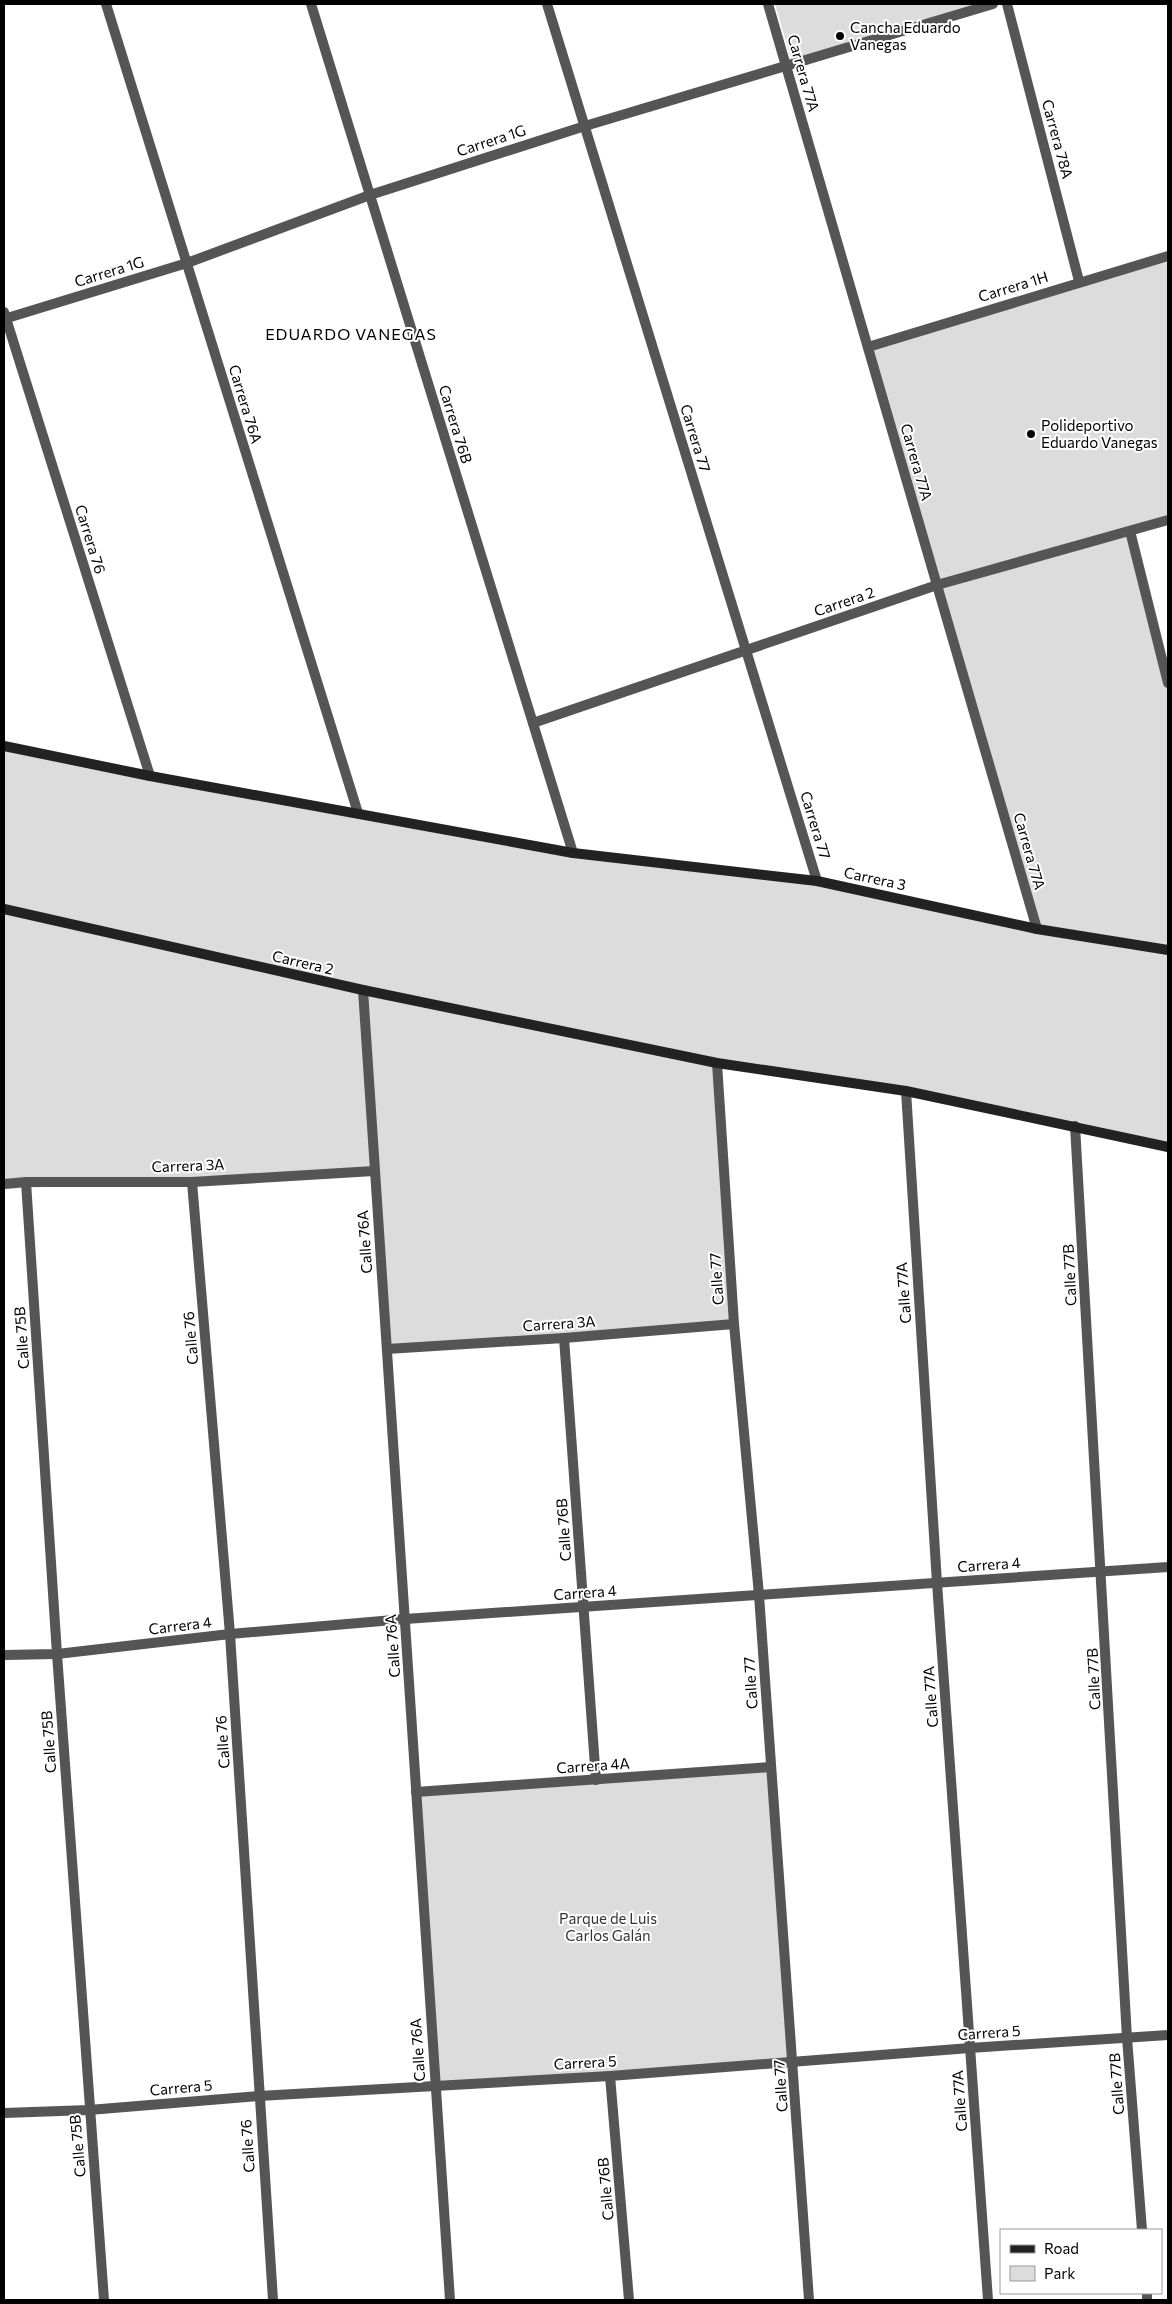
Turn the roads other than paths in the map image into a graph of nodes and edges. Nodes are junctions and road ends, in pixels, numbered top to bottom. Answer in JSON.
{"nodes":[{"id":1,"x":106,"y":4,"type":"edge"},
{"id":2,"x":311,"y":4,"type":"edge"},
{"id":3,"x":547,"y":4,"type":"edge"},
{"id":4,"x":768,"y":4,"type":"edge"},
{"id":5,"x":993,"y":4,"type":"edge"},
{"id":6,"x":1007,"y":4,"type":"edge"},
{"id":7,"x":786,"y":65,"type":"junction"},
{"id":8,"x":585,"y":126,"type":"junction"},
{"id":9,"x":370,"y":195,"type":"junction"},
{"id":10,"x":1168,"y":256,"type":"edge"},
{"id":11,"x":187,"y":263,"type":"junction"},
{"id":12,"x":1079,"y":281,"type":"junction"},
{"id":13,"x":4,"y":317,"type":"edge"},
{"id":14,"x":868,"y":347,"type":"junction"},
{"id":15,"x":1168,"y":520,"type":"edge"},
{"id":16,"x":1130,"y":531,"type":"junction"},
{"id":17,"x":937,"y":586,"type":"junction"},
{"id":18,"x":746,"y":650,"type":"junction"},
{"id":19,"x":1168,"y":683,"type":"edge"},
{"id":20,"x":533,"y":724,"type":"junction"},
{"id":21,"x":4,"y":746,"type":"edge"},
{"id":22,"x":150,"y":776,"type":"junction"},
{"id":23,"x":358,"y":813,"type":"junction"},
{"id":24,"x":573,"y":853,"type":"junction"},
{"id":25,"x":817,"y":881,"type":"junction"},
{"id":26,"x":4,"y":910,"type":"edge"},
{"id":27,"x":1037,"y":929,"type":"junction"},
{"id":28,"x":1168,"y":950,"type":"edge"},
{"id":29,"x":363,"y":990,"type":"junction"},
{"id":30,"x":717,"y":1063,"type":"junction"},
{"id":31,"x":906,"y":1091,"type":"junction"},
{"id":32,"x":1076,"y":1126,"type":"junction"},
{"id":33,"x":1168,"y":1147,"type":"edge"},
{"id":34,"x":374,"y":1171,"type":"junction"},
{"id":35,"x":26,"y":1182,"type":"junction"},
{"id":36,"x":192,"y":1182,"type":"junction"},
{"id":37,"x":4,"y":1184,"type":"edge"},
{"id":38,"x":734,"y":1324,"type":"junction"},
{"id":39,"x":564,"y":1338,"type":"junction"},
{"id":40,"x":387,"y":1349,"type":"junction"},
{"id":41,"x":1168,"y":1567,"type":"edge"},
{"id":42,"x":1102,"y":1571,"type":"junction"},
{"id":43,"x":937,"y":1583,"type":"junction"},
{"id":44,"x":759,"y":1595,"type":"junction"},
{"id":45,"x":583,"y":1607,"type":"junction"},
{"id":46,"x":406,"y":1619,"type":"junction"},
{"id":47,"x":230,"y":1634,"type":"junction"},
{"id":48,"x":57,"y":1654,"type":"junction"},
{"id":49,"x":4,"y":1656,"type":"edge"},
{"id":50,"x":771,"y":1767,"type":"junction"},
{"id":51,"x":596,"y":1780,"type":"junction"},
{"id":52,"x":416,"y":1792,"type":"junction"},
{"id":53,"x":1168,"y":2036,"type":"edge"},
{"id":54,"x":1127,"y":2038,"type":"junction"},
{"id":55,"x":970,"y":2048,"type":"junction"},
{"id":56,"x":793,"y":2062,"type":"junction"},
{"id":57,"x":610,"y":2076,"type":"junction"},
{"id":58,"x":435,"y":2085,"type":"junction"},
{"id":59,"x":259,"y":2096,"type":"junction"},
{"id":60,"x":89,"y":2110,"type":"junction"},
{"id":61,"x":4,"y":2113,"type":"edge"},
{"id":62,"x":1142,"y":2229,"type":"edge"},
{"id":63,"x":104,"y":2300,"type":"edge"},
{"id":64,"x":274,"y":2300,"type":"edge"},
{"id":65,"x":450,"y":2300,"type":"edge"},
{"id":66,"x":629,"y":2300,"type":"edge"},
{"id":67,"x":809,"y":2300,"type":"edge"},
{"id":68,"x":988,"y":2300,"type":"edge"}],
"edges":[{"from":1,"to":11,"type":"street","name":"Carrera 76A"},
{"from":2,"to":9,"type":"street","name":"Carrera 76B"},
{"from":3,"to":8,"type":"street","name":"Carrera 77"},
{"from":4,"to":7,"type":"street","name":"Carrera 77A"},
{"from":5,"to":7,"type":"street","name":"Carrera 1G"},
{"from":6,"to":12,"type":"street","name":"Carrera 78A"},
{"from":7,"to":8,"type":"street","name":"Carrera 1G"},
{"from":7,"to":14,"type":"street","name":"Carrera 77A"},
{"from":8,"to":9,"type":"street","name":"Carrera 1G"},
{"from":8,"to":18,"type":"street","name":"Carrera 77"},
{"from":9,"to":11,"type":"street","name":"Carrera 1G"},
{"from":9,"to":20,"type":"street","name":"Carrera 76B"},
{"from":10,"to":12,"type":"street","name":"Carrera 1H"},
{"from":11,"to":13,"type":"street","name":"Carrera 1G"},
{"from":11,"to":23,"type":"street","name":"Carrera 76A"},
{"from":12,"to":14,"type":"street","name":"Carrera 1H"},
{"from":13,"to":22,"type":"street","name":"Carrera 76"},
{"from":14,"to":17,"type":"street","name":"Carrera 77A"},
{"from":15,"to":16,"type":"street","name":"Carrera 2"},
{"from":16,"to":17,"type":"street","name":"Carrera 2"},
{"from":16,"to":19,"type":"street"},
{"from":17,"to":18,"type":"street","name":"Carrera 2"},
{"from":17,"to":27,"type":"street","name":"Carrera 77A"},
{"from":18,"to":20,"type":"street","name":"Carrera 2"},
{"from":18,"to":25,"type":"street","name":"Carrera 77"},
{"from":20,"to":24,"type":"street","name":"Carrera 76B"},
{"from":21,"to":22,"type":"main road"},
{"from":22,"to":23,"type":"main road"},
{"from":23,"to":24,"type":"main road"},
{"from":24,"to":25,"type":"main road","name":"Carrera 3"},
{"from":25,"to":27,"type":"main road","name":"Carrera 3"},
{"from":26,"to":29,"type":"main road","name":"Carrera 2"},
{"from":27,"to":28,"type":"main road","name":"Carrera 3"},
{"from":29,"to":30,"type":"main road","name":"Carrera 2"},
{"from":29,"to":34,"type":"street","name":"Calle 76A"},
{"from":30,"to":31,"type":"main road"},
{"from":30,"to":38,"type":"street","name":"Calle 77"},
{"from":31,"to":32,"type":"main road"},
{"from":31,"to":43,"type":"street","name":"Calle 77A"},
{"from":32,"to":33,"type":"main road"},
{"from":32,"to":42,"type":"street","name":"Calle 77B"},
{"from":34,"to":36,"type":"street","name":"Carrera 3A"},
{"from":34,"to":40,"type":"street","name":"Calle 76A"},
{"from":35,"to":36,"type":"street","name":"Carrera 3A"},
{"from":35,"to":37,"type":"street","name":"Carrera 3A"},
{"from":35,"to":48,"type":"street","name":"Calle 75B"},
{"from":36,"to":47,"type":"street","name":"Calle 76"},
{"from":38,"to":39,"type":"street","name":"Carrera 3A"},
{"from":38,"to":44,"type":"street","name":"Calle 77"},
{"from":39,"to":40,"type":"street","name":"Carrera 3A"},
{"from":39,"to":45,"type":"street","name":"Calle 76B"},
{"from":40,"to":46,"type":"street","name":"Calle 76A"},
{"from":41,"to":42,"type":"street","name":"Carrera 4"},
{"from":42,"to":43,"type":"street","name":"Carrera 4"},
{"from":42,"to":54,"type":"street","name":"Calle 77B"},
{"from":43,"to":44,"type":"street","name":"Carrera 4"},
{"from":43,"to":55,"type":"street","name":"Calle 77A"},
{"from":44,"to":45,"type":"street","name":"Carrera 4"},
{"from":44,"to":50,"type":"street","name":"Calle 77"},
{"from":45,"to":46,"type":"street","name":"Carrera 4"},
{"from":45,"to":51,"type":"street","name":"Calle 76B"},
{"from":46,"to":47,"type":"street","name":"Carrera 4"},
{"from":46,"to":52,"type":"street","name":"Calle 76A"},
{"from":47,"to":48,"type":"street","name":"Carrera 4"},
{"from":47,"to":59,"type":"street","name":"Calle 76"},
{"from":48,"to":49,"type":"street","name":"Carrera 4"},
{"from":48,"to":60,"type":"street","name":"Calle 75B"},
{"from":50,"to":51,"type":"street","name":"Carrera 4A"},
{"from":50,"to":56,"type":"street","name":"Calle 77"},
{"from":51,"to":52,"type":"street","name":"Carrera 4A"},
{"from":52,"to":58,"type":"street","name":"Calle 76A"},
{"from":53,"to":54,"type":"street","name":"Carrera 5"},
{"from":54,"to":55,"type":"street","name":"Carrera 5"},
{"from":54,"to":62,"type":"street","name":"Calle 77B"},
{"from":55,"to":56,"type":"street","name":"Carrera 5"},
{"from":55,"to":68,"type":"street","name":"Calle 77A"},
{"from":56,"to":57,"type":"street","name":"Carrera 5"},
{"from":56,"to":67,"type":"street","name":"Calle 77"},
{"from":57,"to":58,"type":"street","name":"Carrera 5"},
{"from":57,"to":66,"type":"street","name":"Calle 76B"},
{"from":58,"to":59,"type":"street","name":"Carrera 5"},
{"from":58,"to":65,"type":"street","name":"Calle 76A"},
{"from":59,"to":60,"type":"street","name":"Carrera 5"},
{"from":59,"to":64,"type":"street","name":"Calle 76"},
{"from":60,"to":61,"type":"street","name":"Carrera 5"},
{"from":60,"to":63,"type":"street","name":"Calle 75B"}]}
